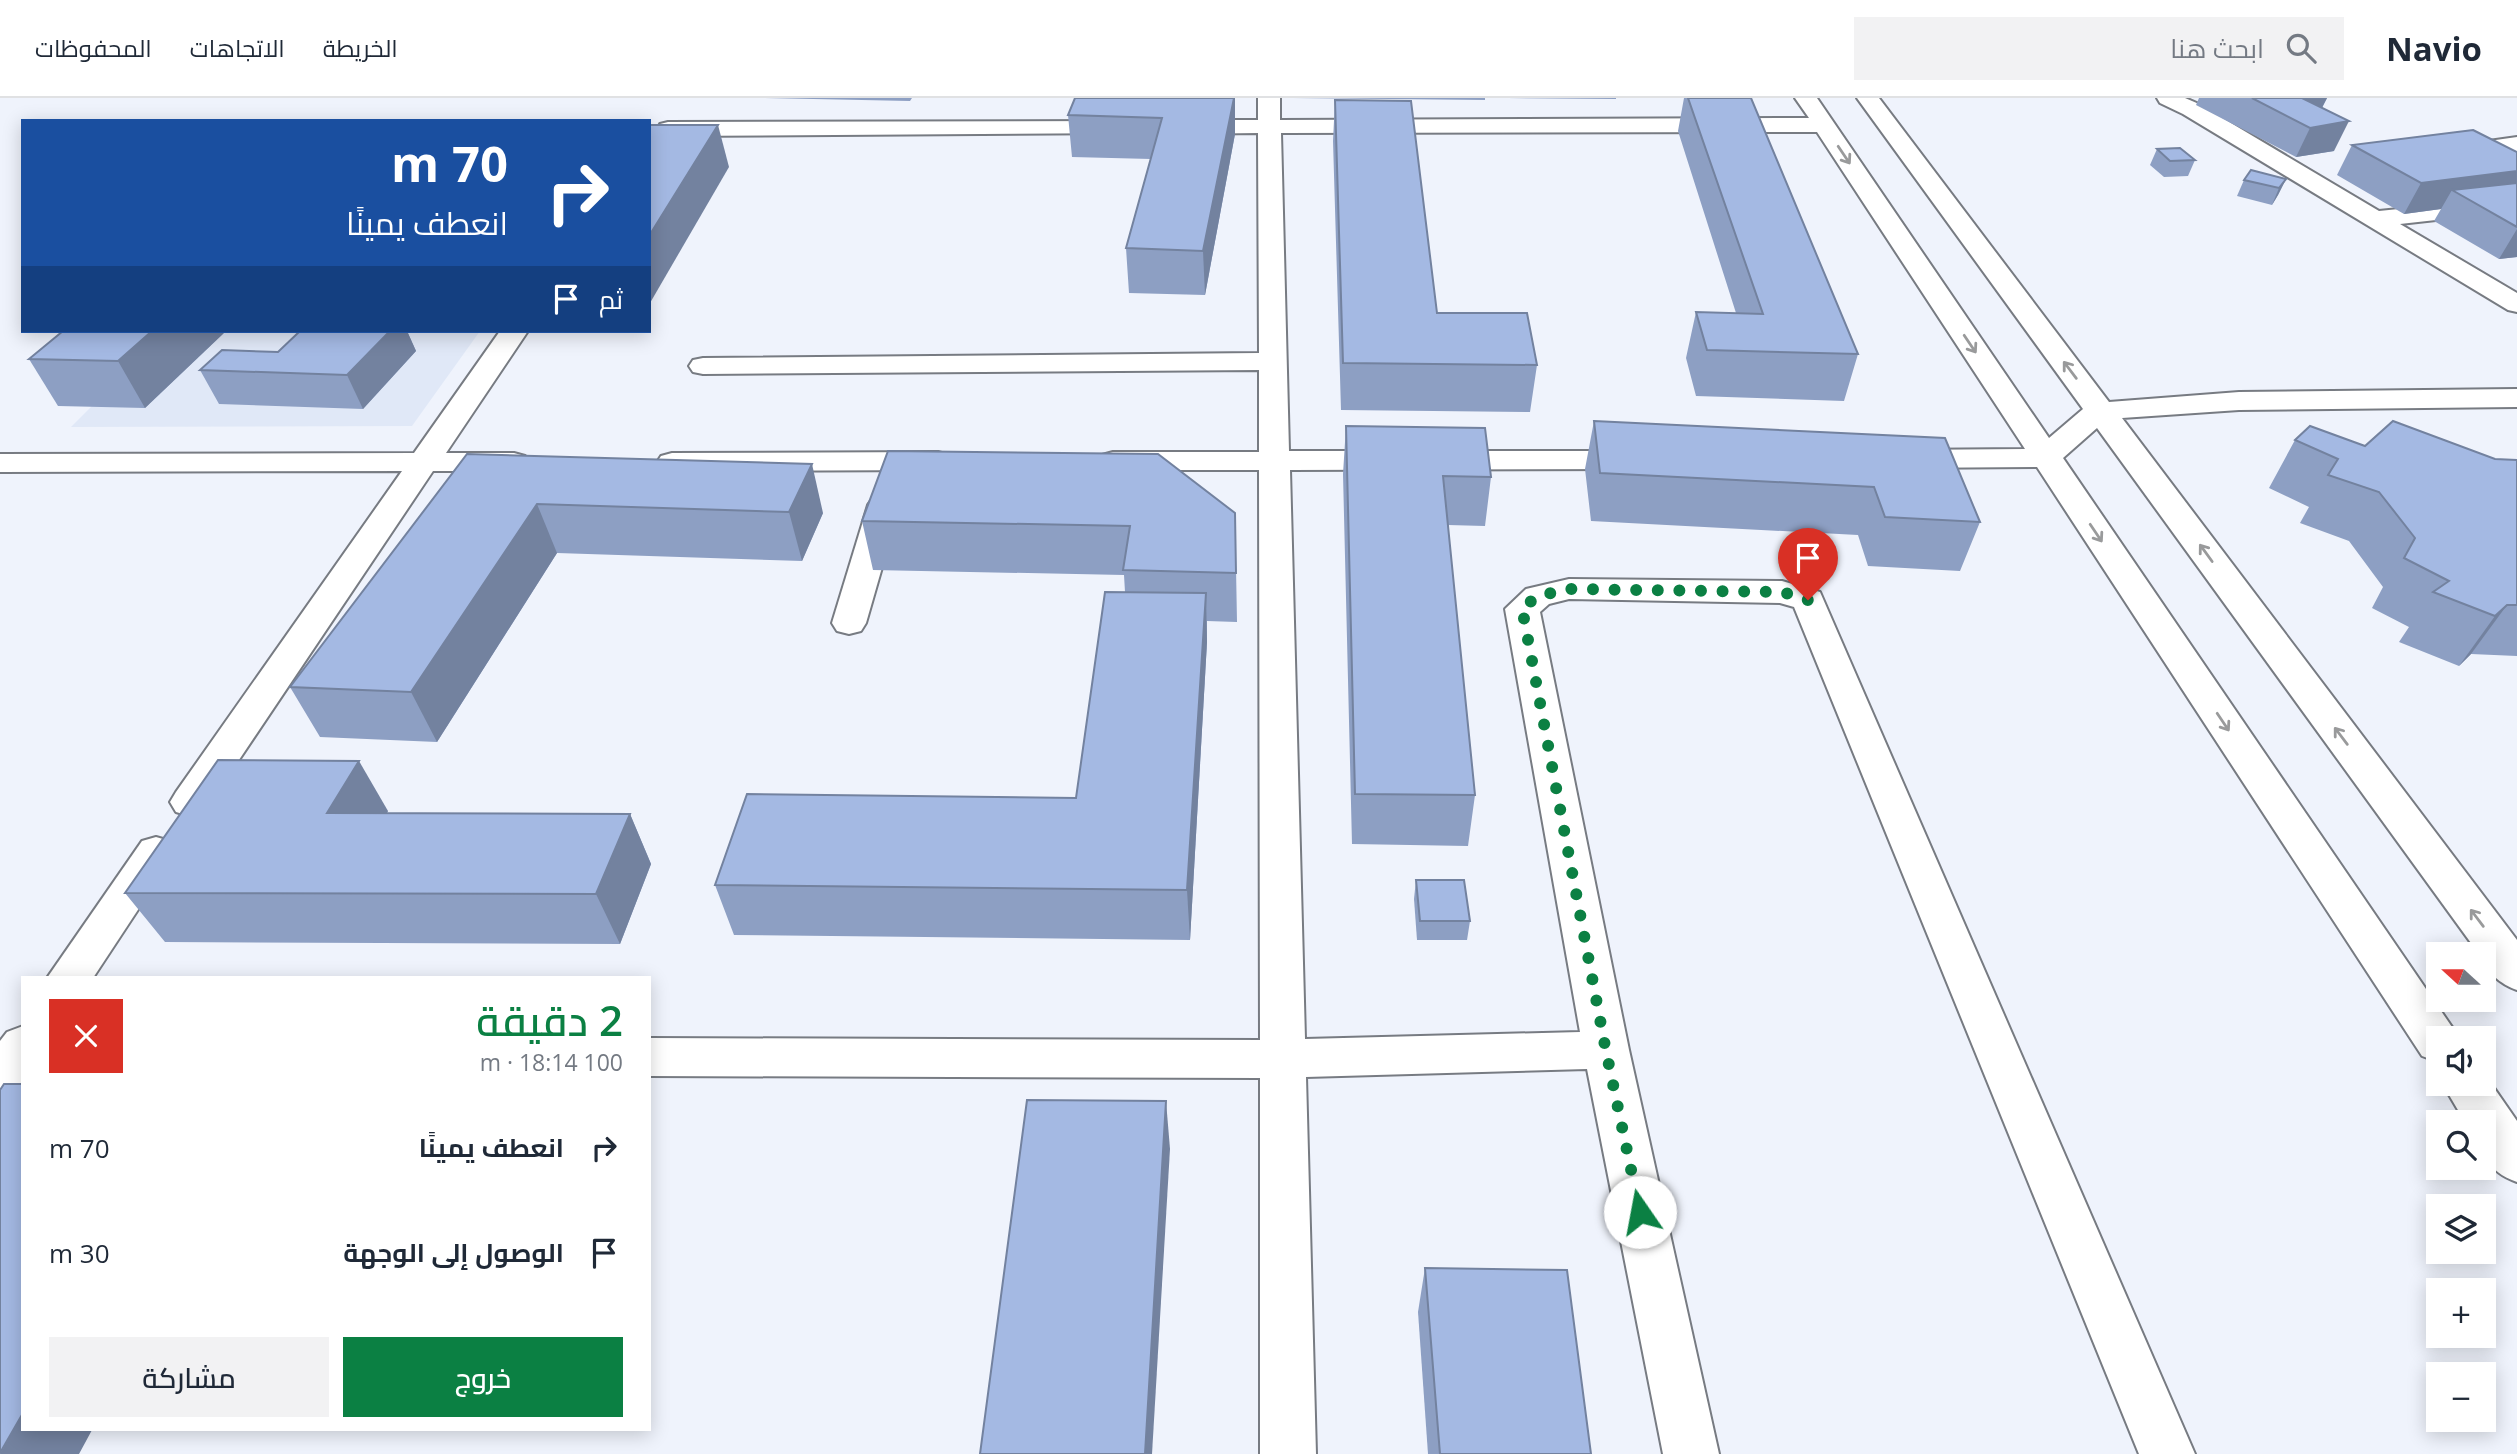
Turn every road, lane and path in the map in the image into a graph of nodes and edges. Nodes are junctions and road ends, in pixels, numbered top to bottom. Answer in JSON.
{"nodes":[{"id":1,"x":1806,"y":98,"type":"edge"},
{"id":2,"x":1868,"y":98,"type":"edge"},
{"id":3,"x":2168,"y":98,"type":"edge"},
{"id":4,"x":666,"y":108,"type":"dead end"},
{"id":5,"x":1269,"y":113,"type":"edge"},
{"id":6,"x":1824,"y":125,"type":"junction"},
{"id":7,"x":651,"y":131,"type":"edge"},
{"id":8,"x":2517,"y":144,"type":"edge"},
{"id":9,"x":2436,"y":156,"type":"edge"},
{"id":10,"x":2342,"y":169,"type":"dead end"},
{"id":11,"x":2301,"y":175,"type":"junction"},
{"id":12,"x":2517,"y":204,"type":"edge"},
{"id":13,"x":2375,"y":219,"type":"junction"},
{"id":14,"x":2517,"y":304,"type":"edge"},
{"id":15,"x":513,"y":333,"type":"edge"},
{"id":16,"x":1273,"y":362,"type":"junction"},
{"id":17,"x":703,"y":366,"type":"dead end"},
{"id":18,"x":2517,"y":398,"type":"edge"},
{"id":19,"x":2100,"y":411,"type":"junction"},
{"id":20,"x":2046,"y":458,"type":"junction"},
{"id":21,"x":1867,"y":459,"type":"edge"},
{"id":22,"x":1661,"y":460,"type":"edge"},
{"id":23,"x":897,"y":461,"type":"junction"},
{"id":24,"x":965,"y":461,"type":"edge"},
{"id":25,"x":1086,"y":461,"type":"edge"},
{"id":26,"x":1275,"y":461,"type":"junction"},
{"id":27,"x":425,"y":462,"type":"junction"},
{"id":28,"x":547,"y":462,"type":"edge"},
{"id":29,"x":643,"y":462,"type":"edge"},
{"id":30,"x":0,"y":463,"type":"edge"},
{"id":31,"x":849,"y":623,"type":"dead end"},
{"id":32,"x":2517,"y":973,"type":"edge"},
{"id":33,"x":70,"y":976,"type":"edge"},
{"id":34,"x":2427,"y":1026,"type":"edge"},
{"id":35,"x":1606,"y":1051,"type":"junction"},
{"id":36,"x":651,"y":1057,"type":"edge"},
{"id":37,"x":1280,"y":1059,"type":"junction"},
{"id":38,"x":2474,"y":1096,"type":"edge"},
{"id":39,"x":2517,"y":1161,"type":"edge"},
{"id":40,"x":1288,"y":1454,"type":"edge"},
{"id":41,"x":1691,"y":1454,"type":"edge"},
{"id":42,"x":2167,"y":1454,"type":"edge"}],
"edges":[{"from":1,"to":6,"type":"street"},
{"from":19,"to":2,"type":"street","one_way":true},
{"from":3,"to":11,"type":"street"},
{"from":4,"to":7,"type":"street"},
{"from":5,"to":6,"type":"street"},
{"from":5,"to":7,"type":"street"},
{"from":5,"to":16,"type":"street"},
{"from":6,"to":20,"type":"street","one_way":true},
{"from":8,"to":9,"type":"street"},
{"from":10,"to":11,"type":"street"},
{"from":11,"to":13,"type":"street"},
{"from":12,"to":13,"type":"street"},
{"from":13,"to":14,"type":"street"},
{"from":15,"to":27,"type":"street"},
{"from":16,"to":17,"type":"street"},
{"from":16,"to":26,"type":"street"},
{"from":18,"to":19,"type":"street"},
{"from":19,"to":20,"type":"street"},
{"from":32,"to":19,"type":"street","one_way":true},
{"from":20,"to":21,"type":"street"},
{"from":20,"to":34,"type":"street","one_way":true},
{"from":22,"to":26,"type":"street"},
{"from":23,"to":24,"type":"street"},
{"from":23,"to":29,"type":"street"},
{"from":23,"to":31,"type":"street"},
{"from":25,"to":26,"type":"street"},
{"from":26,"to":37,"type":"street"},
{"from":27,"to":28,"type":"street"},
{"from":27,"to":30,"type":"street"},
{"from":27,"to":33,"type":"street"},
{"from":35,"to":37,"type":"street"},
{"from":35,"to":41,"type":"street"},
{"from":35,"to":42,"type":"street"},
{"from":36,"to":37,"type":"street"},
{"from":37,"to":40,"type":"street"},
{"from":38,"to":39,"type":"street"}]}
